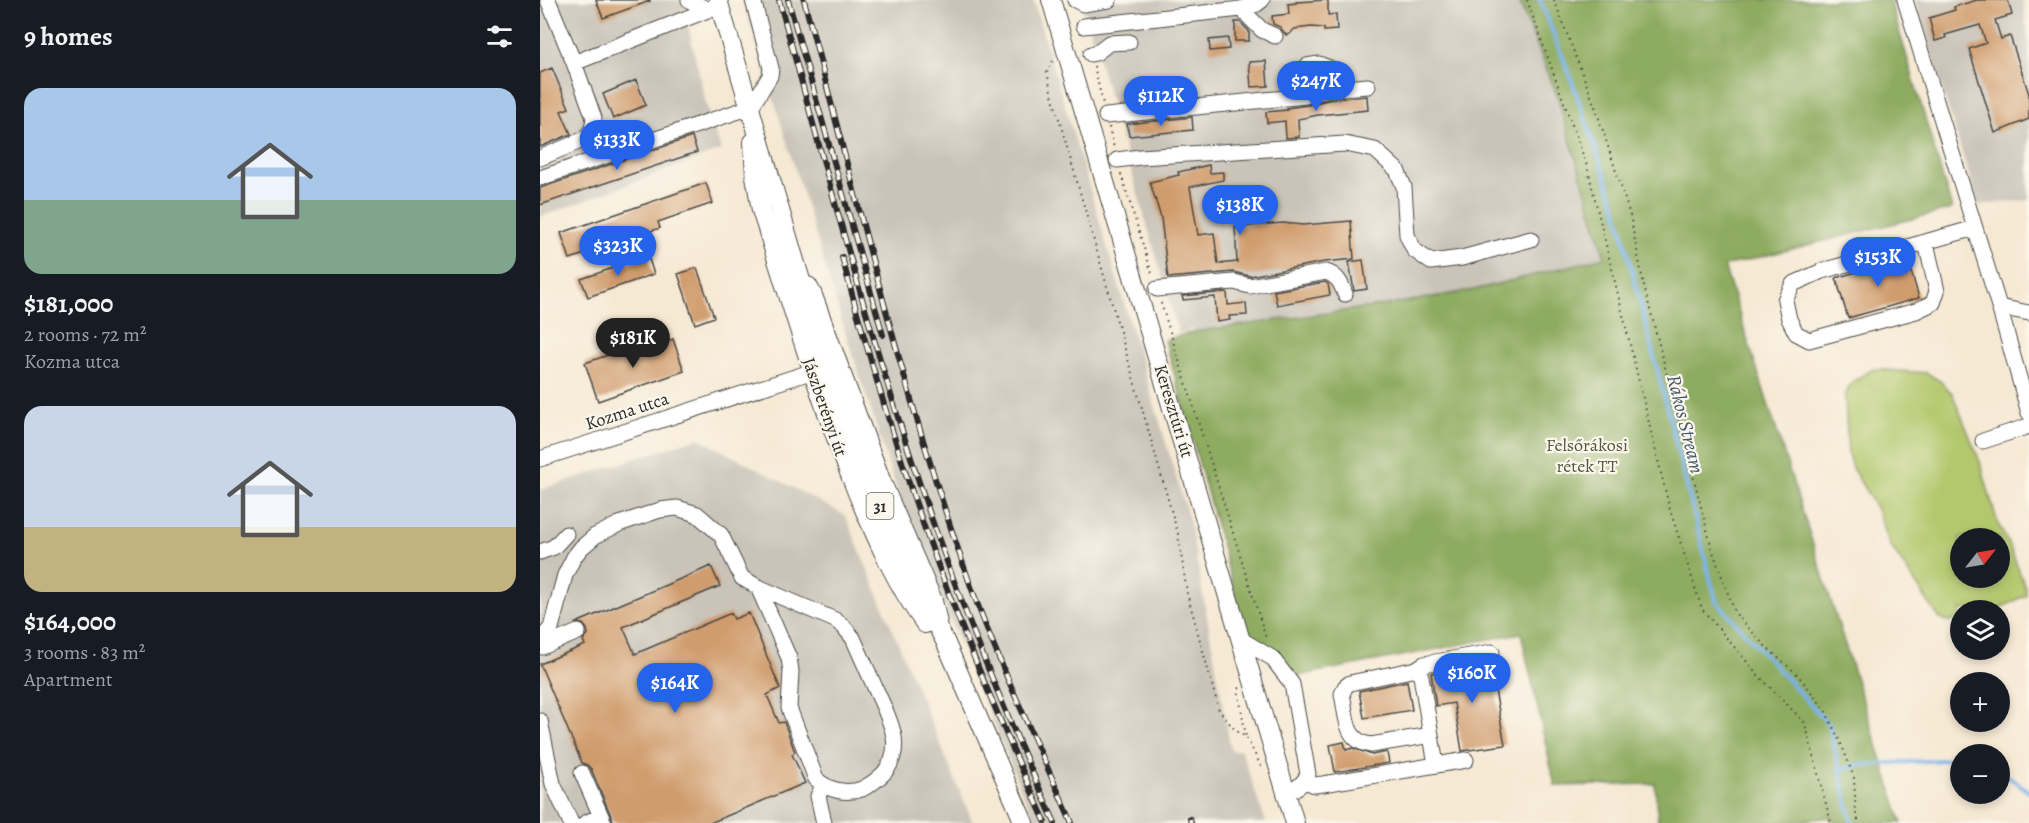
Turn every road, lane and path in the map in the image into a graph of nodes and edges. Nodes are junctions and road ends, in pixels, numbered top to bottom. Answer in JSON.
{"nodes":[{"id":1,"x":548,"y":0,"type":"edge"},
{"id":2,"x":689,"y":0,"type":"edge"},
{"id":3,"x":753,"y":0,"type":"edge"},
{"id":4,"x":1051,"y":0,"type":"edge"},
{"id":5,"x":1075,"y":0,"type":"edge"},
{"id":6,"x":1109,"y":0,"type":"edge"},
{"id":7,"x":1262,"y":0,"type":"edge"},
{"id":8,"x":1527,"y":0,"type":"edge"},
{"id":9,"x":1554,"y":0,"type":"edge"},
{"id":10,"x":1905,"y":0,"type":"edge"},
{"id":11,"x":715,"y":5,"type":"edge"},
{"id":12,"x":1241,"y":9,"type":"junction"},
{"id":13,"x":1084,"y":26,"type":"dead end"},
{"id":14,"x":1275,"y":36,"type":"dead end"},
{"id":15,"x":1129,"y":42,"type":"dead end"},
{"id":16,"x":1065,"y":48,"type":"junction"},
{"id":17,"x":1091,"y":54,"type":"joint"},
{"id":18,"x":574,"y":63,"type":"junction"},
{"id":19,"x":1368,"y":86,"type":"dead end"},
{"id":20,"x":1329,"y":88,"type":"junction"},
{"id":21,"x":1305,"y":96,"type":"junction"},
{"id":22,"x":751,"y":109,"type":"junction"},
{"id":23,"x":1106,"y":116,"type":"junction"},
{"id":24,"x":540,"y":158,"type":"edge"},
{"id":25,"x":1117,"y":160,"type":"junction"},
{"id":26,"x":540,"y":178,"type":"edge"},
{"id":27,"x":1975,"y":228,"type":"junction"},
{"id":28,"x":1531,"y":239,"type":"dead end"},
{"id":29,"x":1926,"y":243,"type":"junction"},
{"id":30,"x":796,"y":264,"type":"junction"},
{"id":31,"x":1156,"y":289,"type":"junction"},
{"id":32,"x":1345,"y":294,"type":"dead end"},
{"id":33,"x":1999,"y":307,"type":"junction"},
{"id":34,"x":2029,"y":313,"type":"edge"},
{"id":35,"x":820,"y":369,"type":"junction"},
{"id":36,"x":2029,"y":413,"type":"edge"},
{"id":37,"x":2029,"y":426,"type":"edge"},
{"id":38,"x":1983,"y":441,"type":"dead end"},
{"id":39,"x":540,"y":459,"type":"edge"},
{"id":40,"x":566,"y":534,"type":"dead end"},
{"id":41,"x":540,"y":552,"type":"edge"},
{"id":42,"x":758,"y":586,"type":"junction"},
{"id":43,"x":578,"y":632,"type":"dead end"},
{"id":44,"x":540,"y":640,"type":"edge"},
{"id":45,"x":945,"y":640,"type":"junction"},
{"id":46,"x":1242,"y":640,"type":"junction"},
{"id":47,"x":540,"y":646,"type":"edge"},
{"id":48,"x":1492,"y":652,"type":"dead end"},
{"id":49,"x":1272,"y":658,"type":"junction"},
{"id":50,"x":1416,"y":669,"type":"junction"},
{"id":51,"x":963,"y":679,"type":"junction"},
{"id":52,"x":1252,"y":680,"type":"junction"},
{"id":53,"x":541,"y":729,"type":"edge"},
{"id":54,"x":1431,"y":735,"type":"junction"},
{"id":55,"x":1246,"y":737,"type":"junction"},
{"id":56,"x":1466,"y":760,"type":"dead end"},
{"id":57,"x":1436,"y":765,"type":"junction"},
{"id":58,"x":582,"y":773,"type":"dead end"},
{"id":59,"x":1265,"y":774,"type":"dead end"},
{"id":60,"x":1305,"y":782,"type":"junction"},
{"id":61,"x":823,"y":786,"type":"junction"},
{"id":62,"x":1286,"y":792,"type":"junction"},
{"id":63,"x":603,"y":819,"type":"edge"},
{"id":64,"x":571,"y":823,"type":"edge"},
{"id":65,"x":585,"y":823,"type":"edge"},
{"id":66,"x":824,"y":823,"type":"edge"},
{"id":67,"x":1024,"y":823,"type":"edge"},
{"id":68,"x":1295,"y":823,"type":"edge"},
{"id":69,"x":1831,"y":823,"type":"edge"},
{"id":70,"x":1859,"y":823,"type":"edge"}],
"edges":[{"from":1,"to":18,"type":"street"},
{"from":2,"to":11,"type":"street"},
{"from":3,"to":22,"type":"street"},
{"from":4,"to":16,"type":"main road","name":"Keresztúri út"},
{"from":5,"to":6,"type":"street"},
{"from":7,"to":12,"type":"street"},
{"from":8,"to":69,"type":"path"},
{"from":9,"to":70,"type":"path"},
{"from":10,"to":27,"type":"street"},
{"from":11,"to":18,"type":"street"},
{"from":11,"to":22,"type":"main road","name":"Jászberényi út","number":"31"},
{"from":12,"to":13,"type":"street"},
{"from":12,"to":14,"type":"street"},
{"from":15,"to":17,"type":"street"},
{"from":16,"to":46,"type":"main road","name":"Keresztúri út"},
{"from":16,"to":55,"type":"path"},
{"from":17,"to":23,"type":"path"},
{"from":18,"to":24,"type":"street"},
{"from":19,"to":20,"type":"street"},
{"from":20,"to":21,"type":"street"},
{"from":20,"to":21,"type":"street"},
{"from":21,"to":23,"type":"street"},
{"from":22,"to":26,"type":"street"},
{"from":22,"to":30,"type":"main road","name":"Jászberényi út","number":"31"},
{"from":22,"to":35,"type":"main road","name":"Jászberényi út","number":"31"},
{"from":23,"to":25,"type":"path"},
{"from":25,"to":28,"type":"street"},
{"from":25,"to":31,"type":"path"},
{"from":27,"to":29,"type":"street"},
{"from":27,"to":33,"type":"street"},
{"from":29,"to":29,"type":"street"},
{"from":30,"to":35,"type":"main road","name":"Jászberényi út","number":"31"},
{"from":30,"to":45,"type":"street","name":"Jászberényi út"},
{"from":31,"to":32,"type":"street"},
{"from":31,"to":49,"type":"path"},
{"from":33,"to":34,"type":"street"},
{"from":33,"to":36,"type":"street"},
{"from":35,"to":39,"type":"street","name":"Kozma utca"},
{"from":35,"to":45,"type":"main road","name":"Jászberényi út","number":"31"},
{"from":35,"to":51,"type":"main road","name":"Jászberényi út","number":"31"},
{"from":37,"to":38,"type":"street"},
{"from":40,"to":41,"type":"street"},
{"from":42,"to":44,"type":"street"},
{"from":42,"to":61,"type":"street"},
{"from":42,"to":61,"type":"street"},
{"from":43,"to":47,"type":"street"},
{"from":45,"to":51,"type":"main road","name":"Jászberényi út","number":"31"},
{"from":46,"to":49,"type":"street"},
{"from":46,"to":52,"type":"main road","name":"Keresztúri út"},
{"from":48,"to":50,"type":"street"},
{"from":49,"to":60,"type":"street"},
{"from":50,"to":54,"type":"street"},
{"from":50,"to":54,"type":"street"},
{"from":51,"to":67,"type":"main road","name":"Jászberényi út","number":"31"},
{"from":52,"to":55,"type":"path"},
{"from":52,"to":62,"type":"main road","name":"Keresztúri út"},
{"from":53,"to":64,"type":"street"},
{"from":54,"to":57,"type":"street"},
{"from":55,"to":59,"type":"path"},
{"from":56,"to":57,"type":"street"},
{"from":57,"to":60,"type":"street"},
{"from":58,"to":63,"type":"street"},
{"from":60,"to":62,"type":"street"},
{"from":61,"to":66,"type":"street"},
{"from":62,"to":68,"type":"main road","name":"Keresztúri út"},
{"from":63,"to":65,"type":"street"}]}
